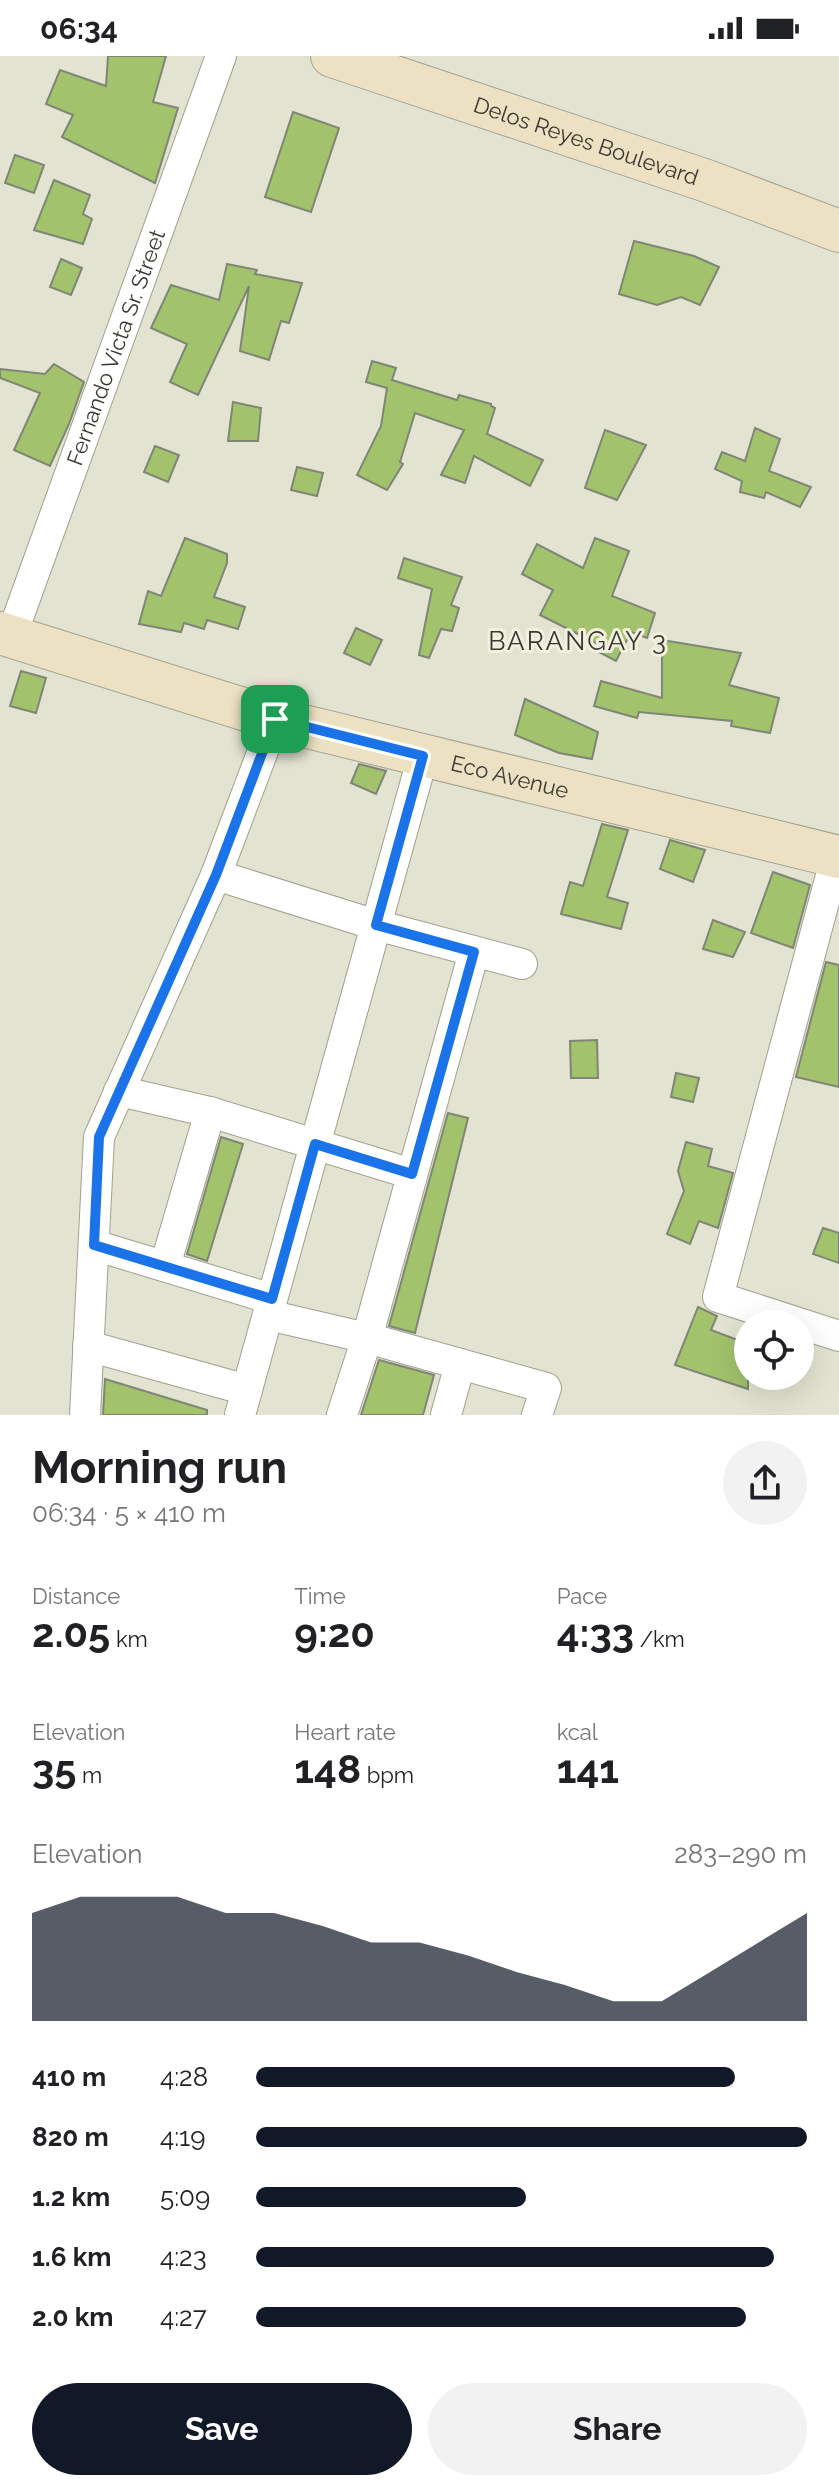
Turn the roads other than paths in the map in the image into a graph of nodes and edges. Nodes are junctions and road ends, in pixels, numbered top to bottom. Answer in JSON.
{"nodes":[{"id":1,"x":221,"y":56,"type":"edge"},
{"id":2,"x":332,"y":56,"type":"edge"},
{"id":3,"x":839,"y":231,"type":"edge"},
{"id":4,"x":6,"y":635,"type":"edge"},
{"id":5,"x":275,"y":719,"type":"junction"},
{"id":6,"x":423,"y":756,"type":"junction"},
{"id":7,"x":837,"y":857,"type":"edge"},
{"id":8,"x":216,"y":875,"type":"junction"},
{"id":9,"x":376,"y":925,"type":"junction"},
{"id":10,"x":474,"y":952,"type":"junction"},
{"id":11,"x":522,"y":964,"type":"dead end"},
{"id":12,"x":119,"y":1091,"type":"junction"},
{"id":13,"x":210,"y":1112,"type":"junction"},
{"id":14,"x":315,"y":1144,"type":"junction"},
{"id":15,"x":412,"y":1174,"type":"junction"},
{"id":16,"x":94,"y":1245,"type":"junction"},
{"id":17,"x":165,"y":1266,"type":"junction"},
{"id":18,"x":270,"y":1307,"type":"junction"},
{"id":19,"x":839,"y":1336,"type":"edge"},
{"id":20,"x":367,"y":1338,"type":"junction"},
{"id":21,"x":88,"y":1346,"type":"junction"},
{"id":22,"x":460,"y":1364,"type":"junction"},
{"id":23,"x":244,"y":1402,"type":"edge"},
{"id":24,"x":85,"y":1415,"type":"edge"},
{"id":25,"x":342,"y":1415,"type":"edge"},
{"id":26,"x":446,"y":1415,"type":"edge"},
{"id":27,"x":537,"y":1415,"type":"edge"}],
"edges":[{"from":1,"to":4,"type":"street","name":"Fernando Victa Sr. Street"},
{"from":2,"to":3,"type":"main road","name":"Delos Reyes Boulevard"},
{"from":4,"to":5,"type":"main road","name":"Eco Avenue"},
{"from":5,"to":6,"type":"main road","name":"Eco Avenue"},
{"from":5,"to":8,"type":"street"},
{"from":6,"to":7,"type":"main road","name":"Eco Avenue"},
{"from":6,"to":9,"type":"street"},
{"from":7,"to":19,"type":"street"},
{"from":8,"to":9,"type":"street"},
{"from":8,"to":12,"type":"street"},
{"from":9,"to":10,"type":"street"},
{"from":9,"to":14,"type":"street"},
{"from":10,"to":11,"type":"street"},
{"from":10,"to":15,"type":"street"},
{"from":12,"to":13,"type":"street"},
{"from":12,"to":16,"type":"street"},
{"from":13,"to":14,"type":"street"},
{"from":13,"to":17,"type":"street"},
{"from":14,"to":15,"type":"street"},
{"from":14,"to":18,"type":"street"},
{"from":15,"to":20,"type":"street"},
{"from":16,"to":17,"type":"street"},
{"from":16,"to":21,"type":"street"},
{"from":17,"to":18,"type":"street"},
{"from":18,"to":20,"type":"street"},
{"from":18,"to":23,"type":"street"},
{"from":20,"to":22,"type":"street"},
{"from":20,"to":25,"type":"street"},
{"from":21,"to":23,"type":"street"},
{"from":21,"to":24,"type":"street"},
{"from":22,"to":26,"type":"street"},
{"from":22,"to":27,"type":"street"}]}
